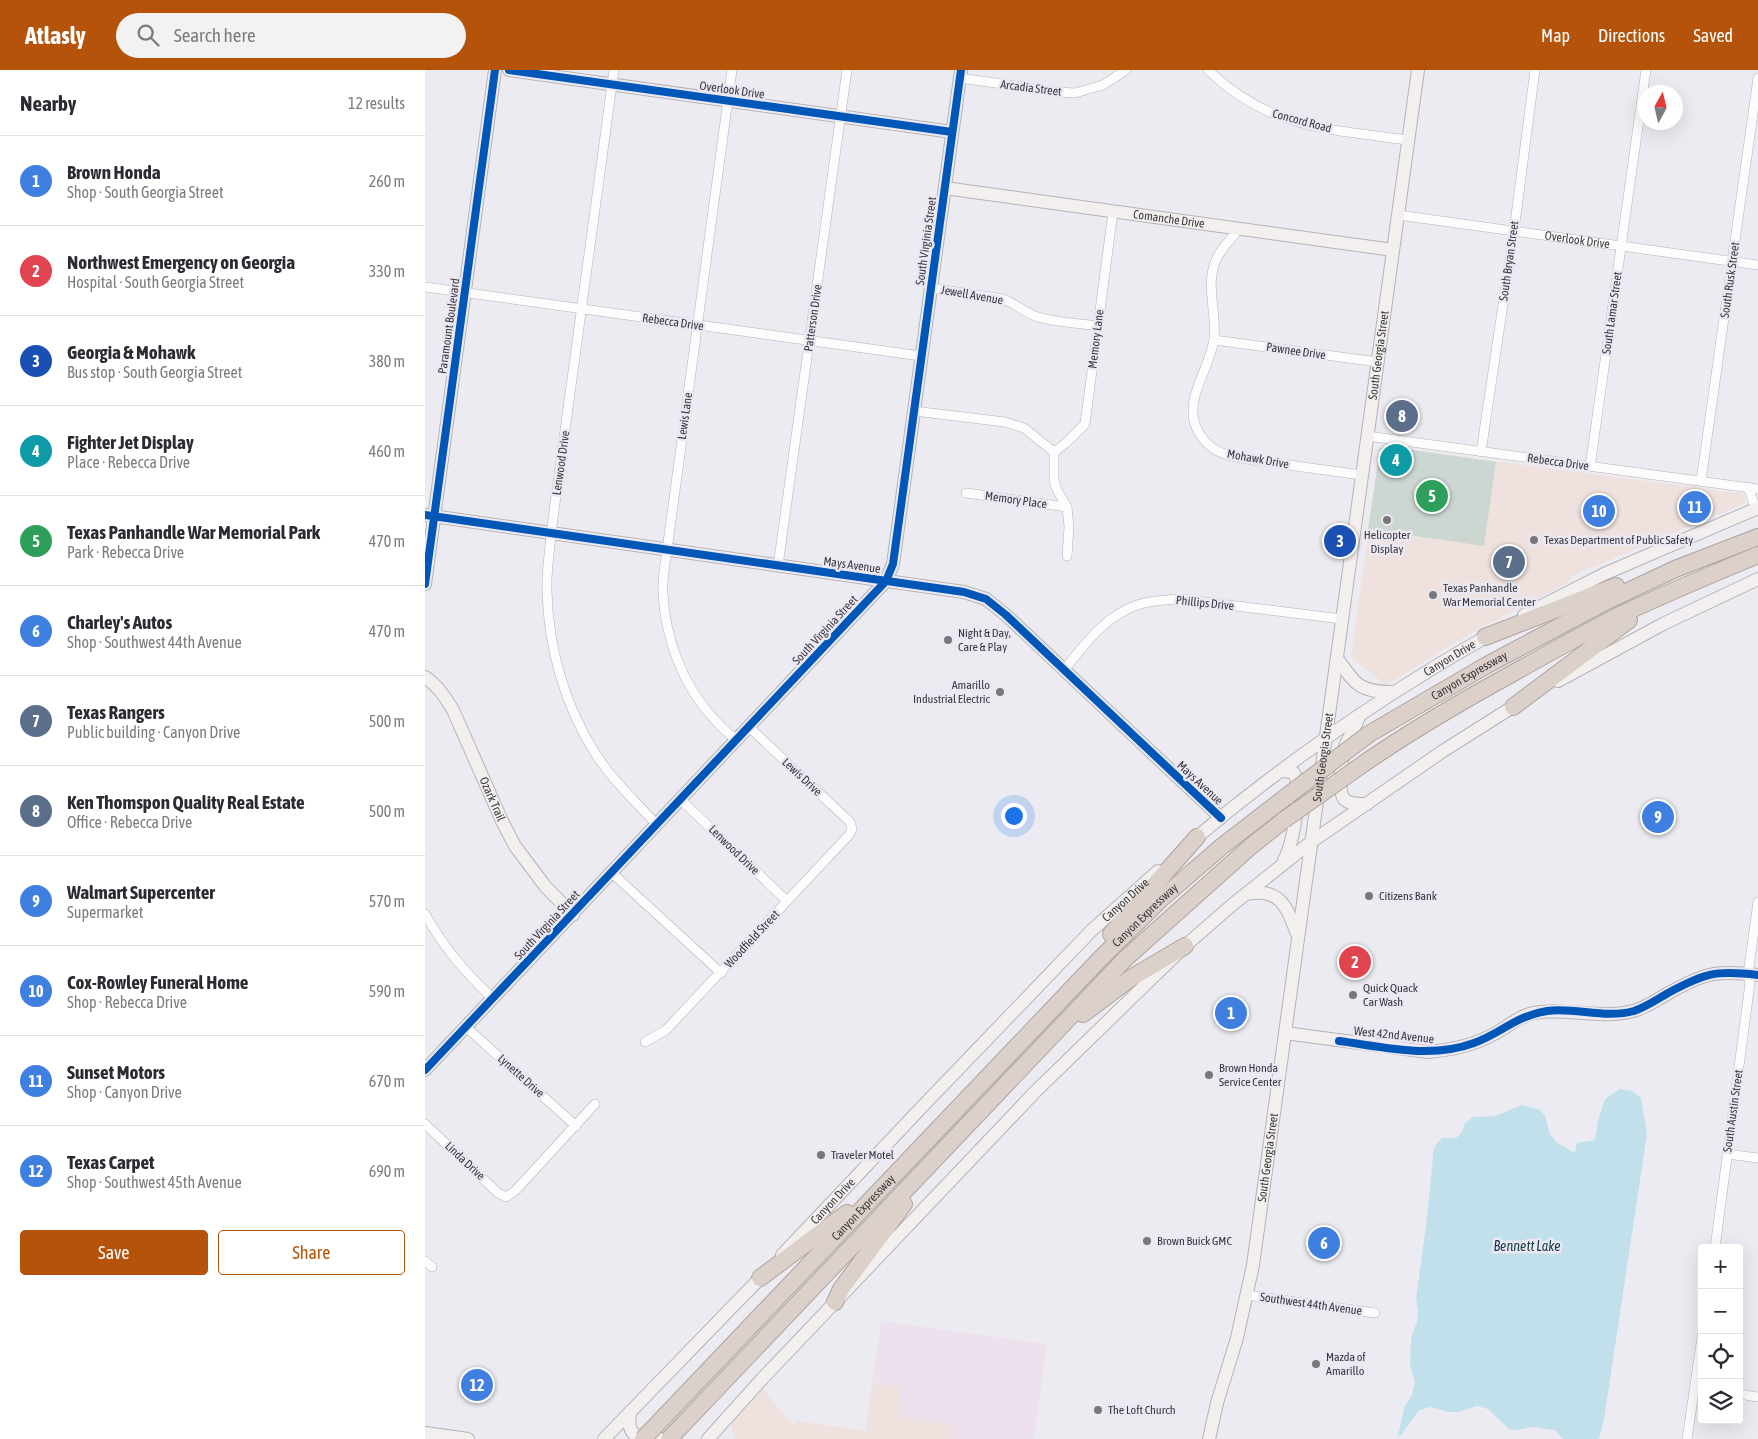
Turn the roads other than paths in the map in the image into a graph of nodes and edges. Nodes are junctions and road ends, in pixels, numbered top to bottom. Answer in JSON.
{"nodes":[{"id":1,"x":495,"y":70,"type":"edge"},
{"id":2,"x":509,"y":70,"type":"edge"},
{"id":3,"x":614,"y":70,"type":"edge"},
{"id":4,"x":732,"y":70,"type":"edge"},
{"id":5,"x":847,"y":70,"type":"edge"},
{"id":6,"x":1126,"y":70,"type":"edge"},
{"id":7,"x":1208,"y":70,"type":"edge"},
{"id":8,"x":1418,"y":70,"type":"edge"},
{"id":9,"x":1535,"y":70,"type":"edge"},
{"id":10,"x":1646,"y":70,"type":"edge"},
{"id":11,"x":961,"y":74,"type":"edge"},
{"id":12,"x":1758,"y":78,"type":"edge"},
{"id":13,"x":612,"y":84,"type":"junction"},
{"id":14,"x":728,"y":101,"type":"junction"},
{"id":15,"x":840,"y":117,"type":"junction"},
{"id":16,"x":952,"y":132,"type":"junction"},
{"id":17,"x":1408,"y":140,"type":"junction"},
{"id":18,"x":945,"y":188,"type":"junction"},
{"id":19,"x":1113,"y":212,"type":"junction"},
{"id":20,"x":1398,"y":215,"type":"junction"},
{"id":21,"x":1239,"y":229,"type":"junction"},
{"id":22,"x":1514,"y":231,"type":"junction"},
{"id":23,"x":1621,"y":246,"type":"junction"},
{"id":24,"x":1393,"y":250,"type":"junction"},
{"id":25,"x":1732,"y":262,"type":"junction"},
{"id":26,"x":1758,"y":265,"type":"edge"},
{"id":27,"x":425,"y":287,"type":"edge"},
{"id":28,"x":931,"y":288,"type":"junction"},
{"id":29,"x":464,"y":293,"type":"junction"},
{"id":30,"x":582,"y":309,"type":"junction"},
{"id":31,"x":697,"y":325,"type":"junction"},
{"id":32,"x":1098,"y":326,"type":"junction"},
{"id":33,"x":1214,"y":340,"type":"junction"},
{"id":34,"x":810,"y":341,"type":"junction"},
{"id":35,"x":921,"y":356,"type":"junction"},
{"id":36,"x":1378,"y":362,"type":"junction"},
{"id":37,"x":914,"y":410,"type":"junction"},
{"id":38,"x":1367,"y":436,"type":"junction"},
{"id":39,"x":1054,"y":452,"type":"junction"},
{"id":40,"x":1481,"y":452,"type":"junction"},
{"id":41,"x":1590,"y":467,"type":"junction"},
{"id":42,"x":1362,"y":475,"type":"junction"},
{"id":43,"x":1701,"y":481,"type":"junction"},
{"id":44,"x":1748,"y":487,"type":"junction"},
{"id":45,"x":1758,"y":488,"type":"edge"},
{"id":46,"x":966,"y":493,"type":"dead end"},
{"id":47,"x":1067,"y":507,"type":"junction"},
{"id":48,"x":1757,"y":509,"type":"edge"},
{"id":49,"x":430,"y":516,"type":"edge"},
{"id":50,"x":551,"y":533,"type":"junction"},
{"id":51,"x":1758,"y":537,"type":"edge"},
{"id":52,"x":667,"y":550,"type":"junction"},
{"id":53,"x":1758,"y":555,"type":"edge"},
{"id":54,"x":1067,"y":556,"type":"dead end"},
{"id":55,"x":778,"y":566,"type":"junction"},
{"id":56,"x":1662,"y":574,"type":"junction"},
{"id":57,"x":1758,"y":579,"type":"edge"},
{"id":58,"x":886,"y":581,"type":"junction"},
{"id":59,"x":425,"y":584,"type":"edge"},
{"id":60,"x":1675,"y":590,"type":"junction"},
{"id":61,"x":1342,"y":619,"type":"junction"},
{"id":62,"x":1485,"y":638,"type":"junction"},
{"id":63,"x":1337,"y":658,"type":"junction"},
{"id":64,"x":1064,"y":670,"type":"junction"},
{"id":65,"x":425,"y":677,"type":"edge"},
{"id":66,"x":1392,"y":692,"type":"junction"},
{"id":67,"x":1513,"y":707,"type":"junction"},
{"id":68,"x":1361,"y":713,"type":"junction"},
{"id":69,"x":749,"y":727,"type":"junction"},
{"id":70,"x":1326,"y":739,"type":"junction"},
{"id":71,"x":737,"y":740,"type":"junction"},
{"id":72,"x":1281,"y":771,"type":"junction"},
{"id":73,"x":681,"y":800,"type":"junction"},
{"id":74,"x":1367,"y":804,"type":"junction"},
{"id":75,"x":1221,"y":818,"type":"junction"},
{"id":76,"x":657,"y":825,"type":"junction"},
{"id":77,"x":852,"y":829,"type":"joint"},
{"id":78,"x":1197,"y":837,"type":"junction"},
{"id":79,"x":1311,"y":842,"type":"junction"},
{"id":80,"x":1280,"y":866,"type":"junction"},
{"id":81,"x":612,"y":873,"type":"junction"},
{"id":82,"x":1246,"y":894,"type":"junction"},
{"id":83,"x":787,"y":901,"type":"junction"},
{"id":84,"x":1758,"y":902,"type":"edge"},
{"id":85,"x":425,"y":914,"type":"edge"},
{"id":86,"x":573,"y":915,"type":"junction"},
{"id":87,"x":1298,"y":937,"type":"junction"},
{"id":88,"x":1185,"y":946,"type":"junction"},
{"id":89,"x":721,"y":973,"type":"junction"},
{"id":90,"x":1753,"y":975,"type":"edge"},
{"id":91,"x":493,"y":1000,"type":"junction"},
{"id":92,"x":1051,"y":1010,"type":"junction"},
{"id":93,"x":466,"y":1027,"type":"junction"},
{"id":94,"x":1285,"y":1033,"type":"junction"},
{"id":95,"x":1053,"y":1036,"type":"junction"},
{"id":96,"x":645,"y":1042,"type":"dead end"},
{"id":97,"x":425,"y":1070,"type":"edge"},
{"id":98,"x":595,"y":1104,"type":"dead end"},
{"id":99,"x":425,"y":1124,"type":"edge"},
{"id":100,"x":576,"y":1126,"type":"junction"},
{"id":101,"x":946,"y":1147,"type":"junction"},
{"id":102,"x":918,"y":1150,"type":"junction"},
{"id":103,"x":1727,"y":1154,"type":"junction"},
{"id":104,"x":1758,"y":1158,"type":"edge"},
{"id":105,"x":1716,"y":1244,"type":"edge"},
{"id":106,"x":760,"y":1278,"type":"junction"},
{"id":107,"x":1247,"y":1295,"type":"junction"},
{"id":108,"x":835,"y":1302,"type":"junction"},
{"id":109,"x":1375,"y":1313,"type":"dead end"},
{"id":110,"x":1698,"y":1389,"type":"edge"},
{"id":111,"x":1743,"y":1395,"type":"edge"},
{"id":112,"x":1758,"y":1397,"type":"edge"},
{"id":113,"x":630,"y":1412,"type":"junction"},
{"id":114,"x":425,"y":1433,"type":"edge"},
{"id":115,"x":673,"y":1435,"type":"edge"},
{"id":116,"x":709,"y":1438,"type":"edge"},
{"id":117,"x":468,"y":1439,"type":"edge"},
{"id":118,"x":604,"y":1439,"type":"edge"},
{"id":119,"x":643,"y":1439,"type":"edge"},
{"id":120,"x":660,"y":1439,"type":"edge"},
{"id":121,"x":1209,"y":1439,"type":"edge"},
{"id":122,"x":1687,"y":1439,"type":"edge"}],
"edges":[{"from":1,"to":29,"type":"main road","name":"Paramount Boulevard"},
{"from":2,"to":13,"type":"main road","name":"Overlook Drive"},
{"from":3,"to":13,"type":"street","name":"Lenwood Drive"},
{"from":4,"to":14,"type":"street","name":"Lewis Lane"},
{"from":5,"to":15,"type":"street","name":"Patterson Drive"},
{"from":6,"to":11,"type":"street","name":"Arcadia Street"},
{"from":7,"to":17,"type":"street","name":"Concord Road"},
{"from":8,"to":17,"type":"main road","name":"South Georgia Street"},
{"from":9,"to":22,"type":"street","name":"South Bryan Street"},
{"from":10,"to":23,"type":"street","name":"South Lamar Street"},
{"from":11,"to":16,"type":"main road","name":"South Virginia Street"},
{"from":12,"to":25,"type":"street","name":"South Rusk Street"},
{"from":13,"to":14,"type":"main road","name":"Overlook Drive"},
{"from":13,"to":30,"type":"street","name":"Lenwood Drive"},
{"from":14,"to":15,"type":"main road","name":"Overlook Drive"},
{"from":14,"to":31,"type":"street","name":"Lewis Lane"},
{"from":15,"to":16,"type":"main road","name":"Overlook Drive"},
{"from":15,"to":34,"type":"street","name":"Patterson Drive"},
{"from":16,"to":18,"type":"main road","name":"South Virginia Street"},
{"from":17,"to":20,"type":"main road","name":"South Georgia Street"},
{"from":18,"to":19,"type":"main road","name":"Comanche Drive"},
{"from":18,"to":28,"type":"main road","name":"South Virginia Street"},
{"from":19,"to":21,"type":"main road","name":"Comanche Drive"},
{"from":19,"to":32,"type":"street","name":"Memory Lane"},
{"from":20,"to":22,"type":"street","name":"Overlook Drive"},
{"from":20,"to":24,"type":"main road","name":"South Georgia Street"},
{"from":21,"to":24,"type":"main road","name":"Comanche Drive"},
{"from":21,"to":33,"type":"street","name":"Mohawk Drive"},
{"from":22,"to":23,"type":"street","name":"Overlook Drive"},
{"from":22,"to":40,"type":"street","name":"South Bryan Street"},
{"from":23,"to":25,"type":"street","name":"Overlook Drive"},
{"from":23,"to":41,"type":"street","name":"South Lamar Street"},
{"from":24,"to":36,"type":"main road","name":"South Georgia Street"},
{"from":25,"to":26,"type":"street","name":"Overlook Drive"},
{"from":25,"to":43,"type":"street","name":"South Rusk Street"},
{"from":27,"to":29,"type":"street","name":"Rebecca Drive"},
{"from":28,"to":32,"type":"street","name":"Jewell Avenue"},
{"from":28,"to":35,"type":"main road","name":"South Virginia Street"},
{"from":29,"to":30,"type":"street","name":"Rebecca Drive"},
{"from":29,"to":49,"type":"main road","name":"Paramount Boulevard"},
{"from":30,"to":31,"type":"street","name":"Rebecca Drive"},
{"from":30,"to":50,"type":"street","name":"Lenwood Drive"},
{"from":31,"to":34,"type":"street","name":"Rebecca Drive"},
{"from":31,"to":52,"type":"street","name":"Lewis Lane"},
{"from":32,"to":39,"type":"street","name":"Memory Lane"},
{"from":33,"to":36,"type":"street","name":"Pawnee Drive"},
{"from":33,"to":42,"type":"street","name":"Mohawk Drive"},
{"from":34,"to":35,"type":"street","name":"Rebecca Drive"},
{"from":34,"to":55,"type":"street","name":"Patterson Drive"},
{"from":35,"to":37,"type":"main road","name":"South Virginia Street"},
{"from":36,"to":38,"type":"main road","name":"South Georgia Street"},
{"from":37,"to":39,"type":"street"},
{"from":37,"to":58,"type":"main road","name":"South Virginia Street"},
{"from":38,"to":40,"type":"street","name":"Rebecca Drive"},
{"from":38,"to":42,"type":"main road","name":"South Georgia Street"},
{"from":39,"to":47,"type":"street"},
{"from":40,"to":41,"type":"street","name":"Rebecca Drive"},
{"from":41,"to":43,"type":"street","name":"Rebecca Drive"},
{"from":42,"to":61,"type":"main road","name":"South Georgia Street"},
{"from":43,"to":44,"type":"street","name":"Rebecca Drive"},
{"from":44,"to":45,"type":"street","name":"Rebecca Drive"},
{"from":44,"to":48,"type":"street"},
{"from":46,"to":47,"type":"street","name":"Memory Place"},
{"from":47,"to":54,"type":"street"},
{"from":48,"to":62,"type":"main road","name":"Canyon Drive"},
{"from":49,"to":50,"type":"main road","name":"Mays Avenue"},
{"from":49,"to":59,"type":"main road","name":"Paramount Boulevard"},
{"from":50,"to":52,"type":"main road","name":"Mays Avenue"},
{"from":50,"to":76,"type":"street","name":"Lenwood Drive"},
{"from":51,"to":56,"type":"highway","name":"Canyon Expressway"},
{"from":52,"to":55,"type":"main road","name":"Mays Avenue"},
{"from":52,"to":71,"type":"street","name":"Lewis Lane"},
{"from":53,"to":60,"type":"highway","name":"Canyon Expressway"},
{"from":55,"to":58,"type":"main road","name":"Mays Avenue"},
{"from":56,"to":62,"type":"highway"},
{"from":56,"to":92,"type":"highway","name":"Canyon Expressway","bridge":true},
{"from":57,"to":67,"type":"main road"},
{"from":58,"to":64,"type":"main road","name":"Mays Avenue"},
{"from":58,"to":69,"type":"main road","name":"South Virginia Street"},
{"from":60,"to":67,"type":"highway"},
{"from":60,"to":95,"type":"highway","name":"Canyon Expressway","bridge":true},
{"from":61,"to":63,"type":"main road","name":"South Georgia Street"},
{"from":61,"to":64,"type":"street","name":"Phillips Drive"},
{"from":62,"to":66,"type":"main road","name":"Canyon Drive"},
{"from":63,"to":66,"type":"main road"},
{"from":63,"to":70,"type":"main road","name":"South Georgia Street"},
{"from":64,"to":75,"type":"main road","name":"Mays Avenue"},
{"from":65,"to":86,"type":"main road","name":"Ozark Trail"},
{"from":66,"to":68,"type":"main road","name":"Canyon Drive"},
{"from":67,"to":74,"type":"main road"},
{"from":68,"to":70,"type":"main road","name":"Canyon Drive"},
{"from":68,"to":74,"type":"main road"},
{"from":69,"to":71,"type":"main road","name":"South Virginia Street"},
{"from":69,"to":77,"type":"street","name":"Lewis Drive"},
{"from":70,"to":72,"type":"main road","name":"Canyon Drive"},
{"from":70,"to":79,"type":"main road","name":"South Georgia Street"},
{"from":71,"to":73,"type":"main road","name":"South Virginia Street"},
{"from":72,"to":75,"type":"main road","name":"Canyon Drive"},
{"from":72,"to":80,"type":"main road"},
{"from":73,"to":76,"type":"main road","name":"South Virginia Street"},
{"from":73,"to":83,"type":"street","name":"Lenwood Drive"},
{"from":74,"to":79,"type":"main road"},
{"from":75,"to":78,"type":"main road","name":"Canyon Drive"},
{"from":76,"to":81,"type":"main road","name":"South Virginia Street"},
{"from":77,"to":83,"type":"street","name":"Woodfield Street"},
{"from":78,"to":92,"type":"highway"},
{"from":78,"to":106,"type":"main road","name":"Canyon Drive"},
{"from":79,"to":80,"type":"main road"},
{"from":79,"to":87,"type":"main road","name":"South Georgia Street"},
{"from":80,"to":82,"type":"main road"},
{"from":81,"to":86,"type":"main road","name":"South Virginia Street"},
{"from":81,"to":89,"type":"street"},
{"from":82,"to":87,"type":"main road"},
{"from":82,"to":88,"type":"main road"},
{"from":83,"to":89,"type":"street","name":"Woodfield Street"},
{"from":84,"to":90,"type":"street","name":"South Austin Street"},
{"from":85,"to":91,"type":"street"},
{"from":86,"to":91,"type":"main road","name":"South Virginia Street"},
{"from":87,"to":94,"type":"main road","name":"South Georgia Street"},
{"from":88,"to":95,"type":"highway"},
{"from":88,"to":108,"type":"main road"},
{"from":89,"to":96,"type":"street","name":"Woodfield Street"},
{"from":90,"to":94,"type":"main road","name":"West 42nd Avenue"},
{"from":90,"to":103,"type":"street","name":"South Austin Street"},
{"from":91,"to":93,"type":"main road","name":"South Virginia Street"},
{"from":92,"to":102,"type":"highway","name":"Canyon Expressway"},
{"from":93,"to":97,"type":"main road","name":"South Virginia Street"},
{"from":93,"to":100,"type":"street","name":"Lynette Drive"},
{"from":94,"to":107,"type":"main road","name":"South Georgia Street"},
{"from":95,"to":101,"type":"highway","name":"Canyon Expressway"},
{"from":98,"to":100,"type":"street"},
{"from":99,"to":100,"type":"street","name":"Linda Drive"},
{"from":101,"to":108,"type":"highway"},
{"from":101,"to":115,"type":"highway","name":"Canyon Expressway"},
{"from":102,"to":106,"type":"highway"},
{"from":102,"to":119,"type":"highway","name":"Canyon Expressway","bridge":true},
{"from":103,"to":104,"type":"street"},
{"from":103,"to":105,"type":"street","name":"South Austin Street"},
{"from":106,"to":113,"type":"main road","name":"Canyon Drive"},
{"from":107,"to":109,"type":"street","name":"Southwest 44th Avenue"},
{"from":107,"to":121,"type":"main road","name":"South Georgia Street"},
{"from":108,"to":116,"type":"main road"},
{"from":110,"to":122,"type":"street"},
{"from":111,"to":112,"type":"street"},
{"from":113,"to":118,"type":"main road","name":"Canyon Drive"},
{"from":113,"to":120,"type":"main road"},
{"from":114,"to":117,"type":"main road"}]}
